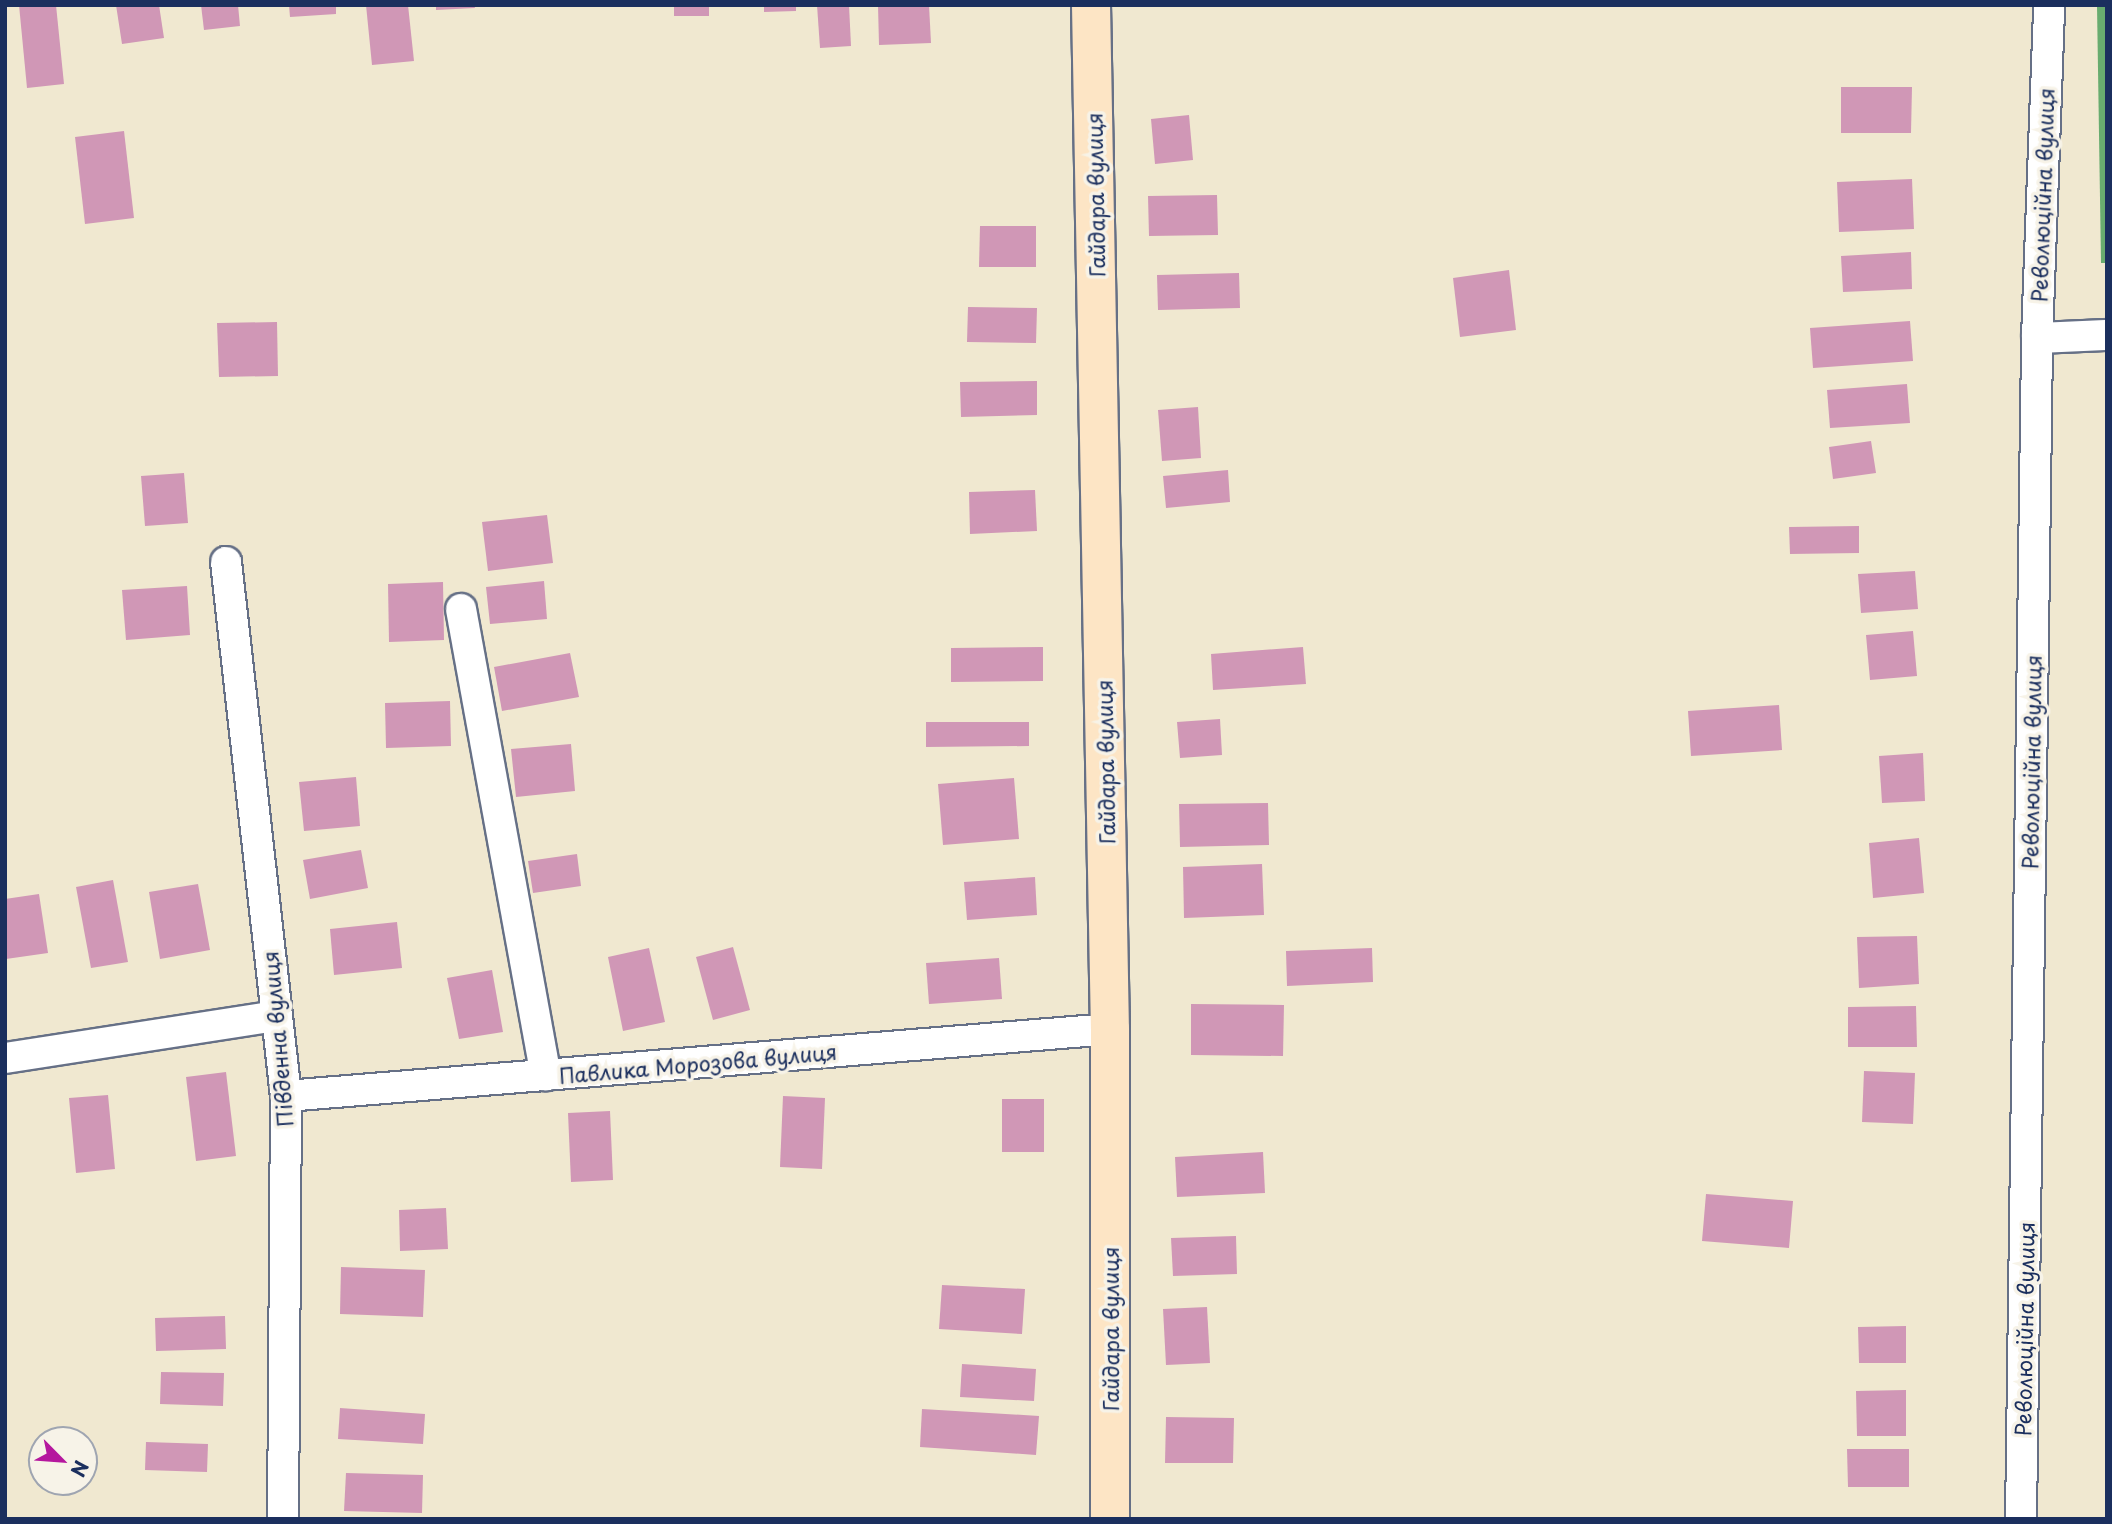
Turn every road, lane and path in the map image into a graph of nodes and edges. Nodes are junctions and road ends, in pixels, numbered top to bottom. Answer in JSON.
{"nodes":[{"id":1,"x":1091,"y":5,"type":"edge"},
{"id":2,"x":2049,"y":5,"type":"edge"},
{"id":3,"x":2107,"y":335,"type":"edge"},
{"id":4,"x":2037,"y":338,"type":"junction"},
{"id":5,"x":226,"y":562,"type":"dead end"},
{"id":6,"x":461,"y":609,"type":"dead end"},
{"id":7,"x":276,"y":1016,"type":"junction"},
{"id":8,"x":1110,"y":1029,"type":"junction"},
{"id":9,"x":5,"y":1058,"type":"edge"},
{"id":10,"x":546,"y":1075,"type":"junction"},
{"id":11,"x":286,"y":1096,"type":"junction"},
{"id":12,"x":283,"y":1519,"type":"edge"},
{"id":13,"x":1110,"y":1519,"type":"edge"},
{"id":14,"x":2021,"y":1519,"type":"edge"}],
"edges":[{"from":1,"to":8,"type":"street","name":"Гайдара вулиця"},
{"from":2,"to":4,"type":"street","name":"Революційна вулиця"},
{"from":3,"to":4,"type":"street"},
{"from":4,"to":14,"type":"street","name":"Революційна вулиця"},
{"from":5,"to":7,"type":"street","name":"Південна вулиця"},
{"from":6,"to":10,"type":"street"},
{"from":7,"to":9,"type":"street"},
{"from":7,"to":11,"type":"street","name":"Південна вулиця"},
{"from":8,"to":10,"type":"street","name":"Павлика Морозова вулиця"},
{"from":8,"to":13,"type":"street","name":"Гайдара вулиця"},
{"from":10,"to":11,"type":"street","name":"Павлика Морозова вулиця"},
{"from":11,"to":12,"type":"street","name":"Південна вулиця"}]}
